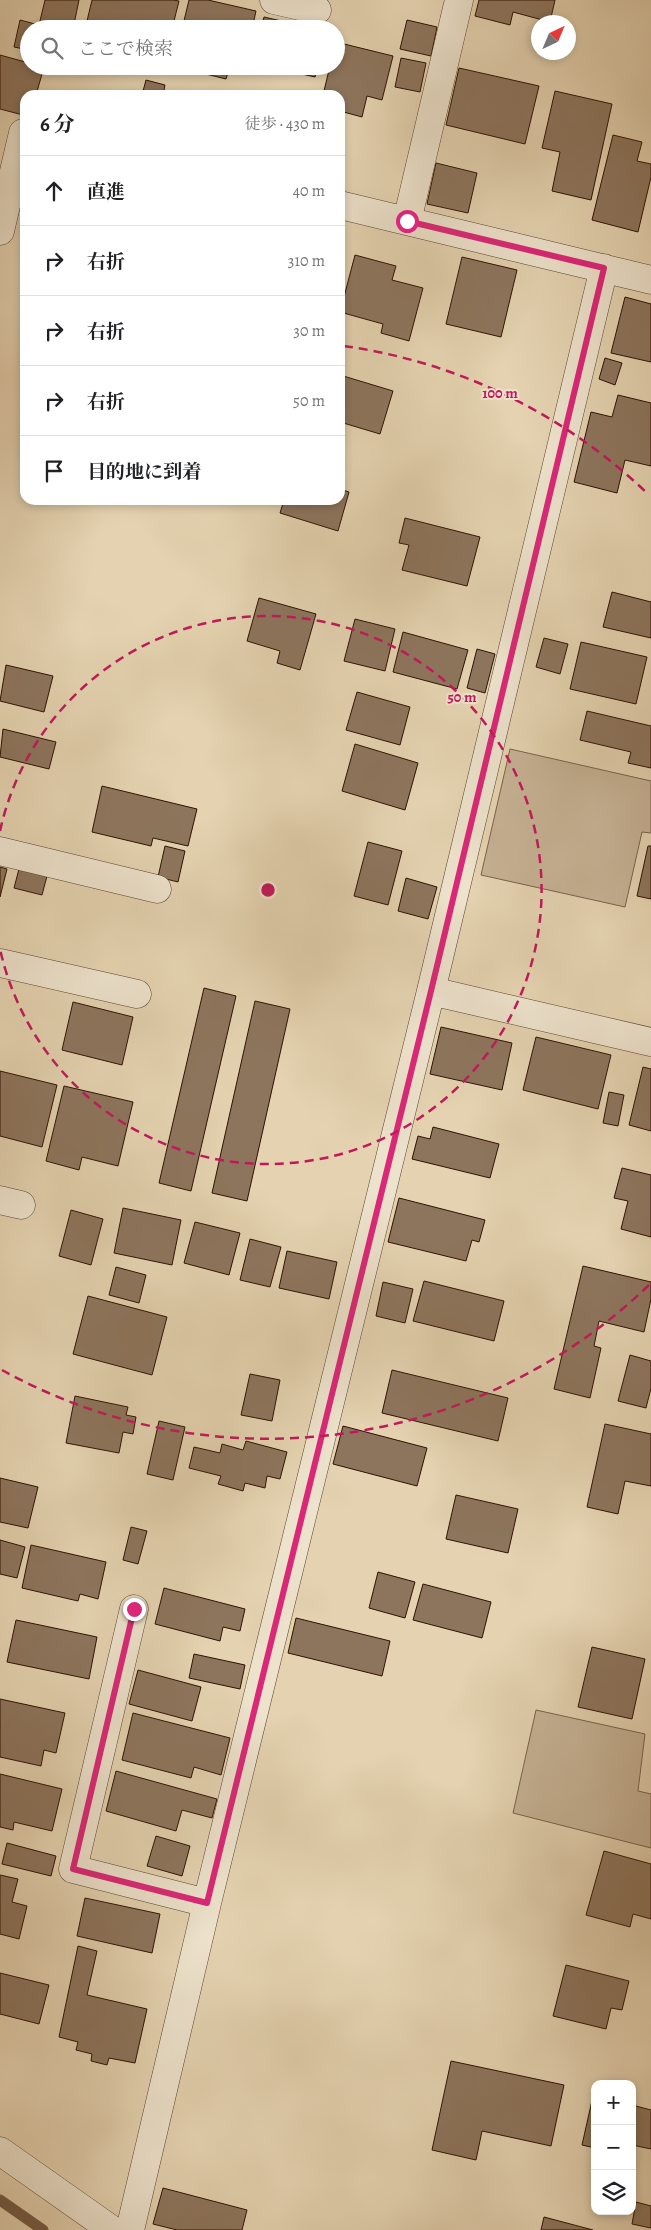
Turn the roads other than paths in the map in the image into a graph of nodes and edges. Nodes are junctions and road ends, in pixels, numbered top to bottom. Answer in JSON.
{"nodes":[{"id":1,"x":274,"y":0,"type":"edge"},
{"id":2,"x":459,"y":0,"type":"edge"},
{"id":3,"x":317,"y":10,"type":"dead end"},
{"id":4,"x":16,"y":131,"type":"edge"},
{"id":5,"x":345,"y":206,"type":"edge"},
{"id":6,"x":407,"y":221,"type":"junction"},
{"id":7,"x":0,"y":231,"type":"edge"},
{"id":8,"x":604,"y":268,"type":"junction"},
{"id":9,"x":651,"y":280,"type":"edge"},
{"id":10,"x":0,"y":851,"type":"edge"},
{"id":11,"x":157,"y":889,"type":"dead end"},
{"id":12,"x":0,"y":963,"type":"edge"},
{"id":13,"x":431,"y":991,"type":"junction"},
{"id":14,"x":137,"y":994,"type":"dead end"},
{"id":15,"x":651,"y":1042,"type":"edge"},
{"id":16,"x":134,"y":1609,"type":"dead end"},
{"id":17,"x":207,"y":1903,"type":"junction"},
{"id":18,"x":0,"y":2151,"type":"edge"},
{"id":19,"x":112,"y":2230,"type":"edge"},
{"id":20,"x":130,"y":2230,"type":"edge"}],
"edges":[{"from":1,"to":3,"type":"street"},
{"from":2,"to":6,"type":"street"},
{"from":4,"to":7,"type":"street"},
{"from":5,"to":6,"type":"street"},
{"from":6,"to":8,"type":"street"},
{"from":8,"to":9,"type":"street"},
{"from":8,"to":13,"type":"street"},
{"from":10,"to":11,"type":"street"},
{"from":12,"to":14,"type":"street"},
{"from":13,"to":15,"type":"street"},
{"from":13,"to":17,"type":"street"},
{"from":16,"to":17,"type":"street"},
{"from":17,"to":20,"type":"street"},
{"from":18,"to":19,"type":"street"}]}
